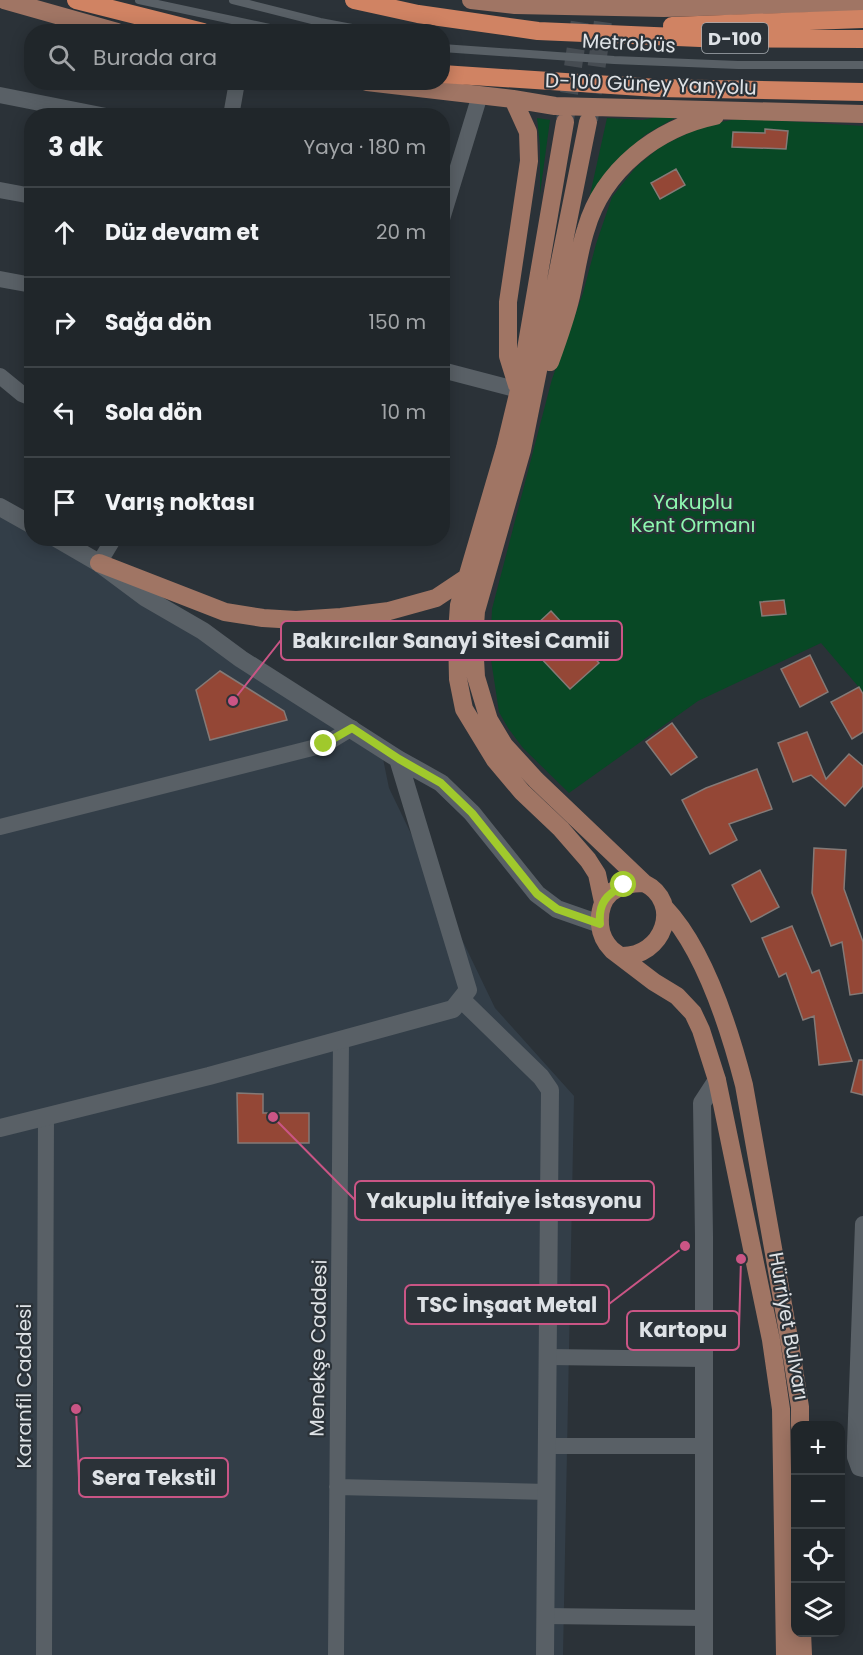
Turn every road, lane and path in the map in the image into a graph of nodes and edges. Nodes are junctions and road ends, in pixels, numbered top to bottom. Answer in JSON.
{"nodes":[{"id":1,"x":4,"y":0,"type":"edge"},
{"id":2,"x":76,"y":0,"type":"edge"},
{"id":3,"x":139,"y":0,"type":"edge"},
{"id":4,"x":233,"y":0,"type":"edge"},
{"id":5,"x":354,"y":0,"type":"edge"},
{"id":6,"x":471,"y":0,"type":"edge"},
{"id":7,"x":783,"y":2,"type":"edge"},
{"id":8,"x":863,"y":2,"type":"edge"},
{"id":9,"x":560,"y":3,"type":"edge"},
{"id":10,"x":670,"y":4,"type":"edge"},
{"id":11,"x":863,"y":19,"type":"edge"},
{"id":12,"x":89,"y":24,"type":"edge"},
{"id":13,"x":171,"y":24,"type":"edge"},
{"id":14,"x":251,"y":24,"type":"edge"},
{"id":15,"x":331,"y":24,"type":"edge"},
{"id":16,"x":608,"y":34,"type":"junction"},
{"id":17,"x":863,"y":39,"type":"edge"},
{"id":18,"x":450,"y":47,"type":"edge"},
{"id":19,"x":863,"y":65,"type":"edge"},
{"id":20,"x":450,"y":75,"type":"edge"},
{"id":21,"x":236,"y":90,"type":"edge"},
{"id":22,"x":432,"y":90,"type":"edge"},
{"id":23,"x":759,"y":91,"type":"junction"},
{"id":24,"x":863,"y":92,"type":"edge"},
{"id":25,"x":0,"y":95,"type":"edge"},
{"id":26,"x":480,"y":96,"type":"junction"},
{"id":27,"x":513,"y":99,"type":"junction"},
{"id":28,"x":863,"y":105,"type":"edge"},
{"id":29,"x":66,"y":108,"type":"edge"},
{"id":30,"x":232,"y":108,"type":"edge"},
{"id":31,"x":744,"y":110,"type":"junction"},
{"id":32,"x":863,"y":114,"type":"edge"},
{"id":33,"x":565,"y":122,"type":"tunnel mouth"},
{"id":34,"x":588,"y":122,"type":"tunnel mouth"},
{"id":35,"x":450,"y":177,"type":"edge"},
{"id":36,"x":0,"y":190,"type":"edge"},
{"id":37,"x":24,"y":194,"type":"edge"},
{"id":38,"x":0,"y":279,"type":"edge"},
{"id":39,"x":24,"y":284,"type":"edge"},
{"id":40,"x":450,"y":372,"type":"edge"},
{"id":41,"x":0,"y":376,"type":"edge"},
{"id":42,"x":519,"y":390,"type":"junction"},
{"id":43,"x":24,"y":395,"type":"edge"},
{"id":44,"x":531,"y":408,"type":"junction"},
{"id":45,"x":0,"y":507,"type":"edge"},
{"id":46,"x":24,"y":520,"type":"edge"},
{"id":47,"x":70,"y":546,"type":"edge"},
{"id":48,"x":109,"y":546,"type":"edge"},
{"id":49,"x":99,"y":563,"type":"junction"},
{"id":50,"x":466,"y":578,"type":"junction"},
{"id":51,"x":352,"y":728,"type":"junction"},
{"id":52,"x":399,"y":759,"type":"junction"},
{"id":53,"x":0,"y":827,"type":"edge"},
{"id":54,"x":644,"y":883,"type":"junction"},
{"id":55,"x":603,"y":902,"type":"junction"},
{"id":56,"x":665,"y":908,"type":"junction"},
{"id":57,"x":600,"y":924,"type":"junction"},
{"id":58,"x":620,"y":956,"type":"junction"},
{"id":59,"x":461,"y":999,"type":"junction"},
{"id":60,"x":341,"y":1041,"type":"junction"},
{"id":61,"x":717,"y":1080,"type":"junction"},
{"id":62,"x":46,"y":1117,"type":"junction"},
{"id":63,"x":0,"y":1128,"type":"edge"},
{"id":64,"x":863,"y":1224,"type":"edge"},
{"id":65,"x":548,"y":1357,"type":"junction"},
{"id":66,"x":704,"y":1359,"type":"junction"},
{"id":67,"x":800,"y":1421,"type":"edge"},
{"id":68,"x":547,"y":1446,"type":"junction"},
{"id":69,"x":704,"y":1446,"type":"junction"},
{"id":70,"x":863,"y":1469,"type":"edge"},
{"id":71,"x":337,"y":1487,"type":"junction"},
{"id":72,"x":547,"y":1492,"type":"junction"},
{"id":73,"x":546,"y":1616,"type":"junction"},
{"id":74,"x":704,"y":1618,"type":"junction"},
{"id":75,"x":802,"y":1637,"type":"edge"},
{"id":76,"x":44,"y":1655,"type":"edge"},
{"id":77,"x":336,"y":1655,"type":"edge"},
{"id":78,"x":545,"y":1655,"type":"edge"},
{"id":79,"x":704,"y":1655,"type":"edge"},
{"id":80,"x":785,"y":1655,"type":"edge"},
{"id":81,"x":803,"y":1655,"type":"edge"}],
"edges":[{"from":1,"to":12,"type":"main road"},
{"from":2,"to":13,"type":"highway"},
{"from":3,"to":14,"type":"lane"},
{"from":4,"to":15,"type":"lane"},
{"from":5,"to":16,"type":"highway","number":"D-100"},
{"from":6,"to":9,"type":"main road"},
{"from":7,"to":8,"type":"main road"},
{"from":7,"to":10,"type":"main road"},
{"from":9,"to":10,"type":"main road"},
{"from":11,"to":16,"type":"highway"},
{"from":16,"to":17,"type":"highway","number":"D-100"},
{"from":18,"to":19,"type":"lane","name":"Metrobüs"},
{"from":20,"to":23,"type":"highway"},
{"from":21,"to":30,"type":"street"},
{"from":22,"to":26,"type":"main road","name":"D-100 Güney Yanyolu"},
{"from":23,"to":24,"type":"highway"},
{"from":23,"to":28,"type":"highway"},
{"from":25,"to":29,"type":"street"},
{"from":26,"to":27,"type":"main road","name":"D-100 Güney Yanyolu"},
{"from":26,"to":35,"type":"street"},
{"from":27,"to":31,"type":"main road","name":"D-100 Güney Yanyolu"},
{"from":27,"to":42,"type":"main road"},
{"from":31,"to":32,"type":"main road","name":"D-100 Güney Yanyolu"},
{"from":31,"to":44,"type":"main road"},
{"from":33,"to":42,"type":"main road"},
{"from":34,"to":44,"type":"main road"},
{"from":36,"to":37,"type":"street"},
{"from":38,"to":39,"type":"street"},
{"from":40,"to":42,"type":"street"},
{"from":41,"to":43,"type":"street"},
{"from":42,"to":50,"type":"main road"},
{"from":44,"to":54,"type":"main road"},
{"from":45,"to":46,"type":"street"},
{"from":47,"to":49,"type":"street"},
{"from":48,"to":49,"type":"street"},
{"from":49,"to":50,"type":"main road"},
{"from":49,"to":51,"type":"street"},
{"from":50,"to":55,"type":"main road"},
{"from":51,"to":52,"type":"street"},
{"from":51,"to":53,"type":"street"},
{"from":52,"to":57,"type":"street"},
{"from":52,"to":59,"type":"street"},
{"from":54,"to":55,"type":"main road"},
{"from":54,"to":56,"type":"main road"},
{"from":55,"to":57,"type":"main road"},
{"from":56,"to":58,"type":"main road"},
{"from":56,"to":67,"type":"main road","name":"Hürriyet Bulvarı"},
{"from":57,"to":58,"type":"main road"},
{"from":58,"to":61,"type":"main road","name":"Hürriyet Bulvarı"},
{"from":59,"to":60,"type":"street"},
{"from":59,"to":65,"type":"street"},
{"from":60,"to":62,"type":"street"},
{"from":60,"to":71,"type":"street","name":"Menekşe Caddesi"},
{"from":61,"to":66,"type":"street"},
{"from":61,"to":80,"type":"main road","name":"Hürriyet Bulvarı"},
{"from":62,"to":63,"type":"street"},
{"from":62,"to":76,"type":"street","name":"Karanfil Caddesi"},
{"from":64,"to":70,"type":"street"},
{"from":65,"to":66,"type":"street"},
{"from":65,"to":68,"type":"street"},
{"from":66,"to":69,"type":"street"},
{"from":68,"to":69,"type":"street"},
{"from":68,"to":72,"type":"street"},
{"from":69,"to":74,"type":"street"},
{"from":71,"to":72,"type":"street"},
{"from":71,"to":77,"type":"street","name":"Menekşe Caddesi"},
{"from":72,"to":73,"type":"street"},
{"from":73,"to":74,"type":"street"},
{"from":73,"to":78,"type":"street"},
{"from":74,"to":79,"type":"street"},
{"from":75,"to":81,"type":"main road"}]}
